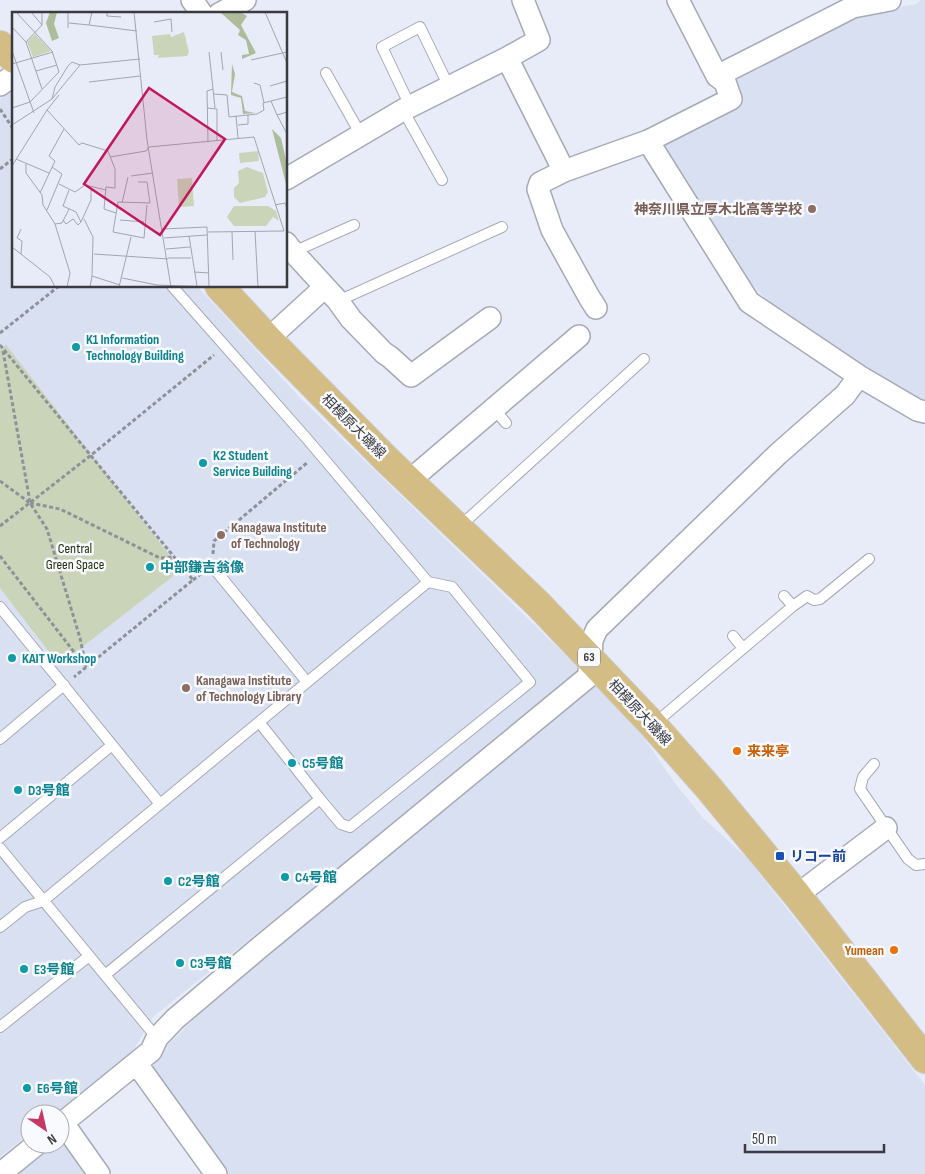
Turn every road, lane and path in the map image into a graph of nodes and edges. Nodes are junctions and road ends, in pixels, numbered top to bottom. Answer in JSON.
{"nodes":[{"id":1,"x":192,"y":0,"type":"edge"},
{"id":2,"x":245,"y":0,"type":"edge"},
{"id":3,"x":523,"y":0,"type":"edge"},
{"id":4,"x":678,"y":0,"type":"edge"},
{"id":5,"x":890,"y":0,"type":"edge"},
{"id":6,"x":849,"y":4,"type":"edge"},
{"id":7,"x":201,"y":12,"type":"edge"},
{"id":8,"x":223,"y":12,"type":"edge"},
{"id":9,"x":0,"y":44,"type":"edge"},
{"id":10,"x":12,"y":57,"type":"edge"},
{"id":11,"x":507,"y":58,"type":"junction"},
{"id":12,"x":326,"y":73,"type":"dead end"},
{"id":13,"x":12,"y":76,"type":"edge"},
{"id":14,"x":717,"y":76,"type":"junction"},
{"id":15,"x":0,"y":85,"type":"edge"},
{"id":16,"x":449,"y":87,"type":"junction"},
{"id":17,"x":406,"y":108,"type":"junction"},
{"id":18,"x":0,"y":109,"type":"edge"},
{"id":19,"x":12,"y":127,"type":"edge"},
{"id":20,"x":361,"y":135,"type":"junction"},
{"id":21,"x":648,"y":141,"type":"junction"},
{"id":22,"x":12,"y":160,"type":"edge"},
{"id":23,"x":0,"y":169,"type":"edge"},
{"id":24,"x":564,"y":172,"type":"junction"},
{"id":25,"x":288,"y":178,"type":"edge"},
{"id":26,"x":442,"y":180,"type":"dead end"},
{"id":27,"x":354,"y":225,"type":"dead end"},
{"id":28,"x":502,"y":227,"type":"dead end"},
{"id":29,"x":289,"y":248,"type":"edge"},
{"id":30,"x":56,"y":288,"type":"edge"},
{"id":31,"x":174,"y":288,"type":"edge"},
{"id":32,"x":221,"y":288,"type":"edge"},
{"id":33,"x":331,"y":294,"type":"junction"},
{"id":34,"x":596,"y":308,"type":"dead end"},
{"id":35,"x":490,"y":318,"type":"dead end"},
{"id":36,"x":0,"y":333,"type":"edge"},
{"id":37,"x":579,"y":336,"type":"dead end"},
{"id":38,"x":268,"y":339,"type":"junction"},
{"id":39,"x":225,"y":346,"type":"junction"},
{"id":40,"x":1,"y":347,"type":"edge"},
{"id":41,"x":644,"y":359,"type":"dead end"},
{"id":42,"x":859,"y":376,"type":"junction"},
{"id":43,"x":925,"y":412,"type":"edge"},
{"id":44,"x":319,"y":453,"type":"junction"},
{"id":45,"x":90,"y":456,"type":"junction"},
{"id":46,"x":0,"y":481,"type":"edge"},
{"id":47,"x":409,"y":481,"type":"junction"},
{"id":48,"x":30,"y":503,"type":"junction"},
{"id":49,"x":0,"y":526,"type":"edge"},
{"id":50,"x":458,"y":528,"type":"junction"},
{"id":51,"x":0,"y":556,"type":"edge"},
{"id":52,"x":174,"y":557,"type":"junction"},
{"id":53,"x":869,"y":559,"type":"dead end"},
{"id":54,"x":212,"y":566,"type":"joint"},
{"id":55,"x":428,"y":582,"type":"junction"},
{"id":56,"x":784,"y":596,"type":"dead end"},
{"id":57,"x":793,"y":606,"type":"junction"},
{"id":58,"x":0,"y":607,"type":"edge"},
{"id":59,"x":733,"y":636,"type":"dead end"},
{"id":60,"x":743,"y":648,"type":"junction"},
{"id":61,"x":591,"y":659,"type":"junction"},
{"id":62,"x":86,"y":667,"type":"junction"},
{"id":63,"x":307,"y":682,"type":"junction"},
{"id":64,"x":64,"y":685,"type":"junction"},
{"id":65,"x":259,"y":722,"type":"junction"},
{"id":66,"x":653,"y":725,"type":"junction"},
{"id":67,"x":0,"y":739,"type":"edge"},
{"id":68,"x":112,"y":745,"type":"junction"},
{"id":69,"x":874,"y":764,"type":"dead end"},
{"id":70,"x":320,"y":799,"type":"junction"},
{"id":71,"x":160,"y":804,"type":"junction"},
{"id":72,"x":886,"y":828,"type":"junction"},
{"id":73,"x":0,"y":838,"type":"edge"},
{"id":74,"x":0,"y":848,"type":"edge"},
{"id":75,"x":925,"y":864,"type":"edge"},
{"id":76,"x":797,"y":895,"type":"junction"},
{"id":77,"x":43,"y":901,"type":"junction"},
{"id":78,"x":0,"y":927,"type":"edge"},
{"id":79,"x":89,"y":956,"type":"junction"},
{"id":80,"x":105,"y":975,"type":"junction"},
{"id":81,"x":0,"y":1028,"type":"edge"},
{"id":82,"x":157,"y":1038,"type":"junction"},
{"id":83,"x":925,"y":1059,"type":"edge"},
{"id":84,"x":137,"y":1064,"type":"junction"},
{"id":85,"x":70,"y":1117,"type":"edge"},
{"id":86,"x":70,"y":1136,"type":"edge"},
{"id":87,"x":24,"y":1154,"type":"edge"},
{"id":88,"x":0,"y":1173,"type":"edge"},
{"id":89,"x":99,"y":1174,"type":"edge"},
{"id":90,"x":216,"y":1174,"type":"edge"}],
"edges":[{"from":1,"to":7,"type":"street"},
{"from":2,"to":8,"type":"street"},
{"from":3,"to":11,"type":"street"},
{"from":4,"to":14,"type":"street"},
{"from":5,"to":6,"type":"street"},
{"from":6,"to":14,"type":"street"},
{"from":9,"to":10,"type":"main road"},
{"from":11,"to":16,"type":"street"},
{"from":11,"to":24,"type":"street"},
{"from":12,"to":20,"type":"lane"},
{"from":13,"to":15,"type":"street"},
{"from":14,"to":21,"type":"street"},
{"from":16,"to":17,"type":"street"},
{"from":16,"to":17,"type":"lane"},
{"from":17,"to":20,"type":"street"},
{"from":17,"to":26,"type":"lane"},
{"from":18,"to":19,"type":"path"},
{"from":20,"to":25,"type":"street"},
{"from":21,"to":24,"type":"street"},
{"from":21,"to":42,"type":"street"},
{"from":22,"to":23,"type":"path"},
{"from":24,"to":34,"type":"street"},
{"from":27,"to":29,"type":"lane"},
{"from":28,"to":33,"type":"lane"},
{"from":29,"to":33,"type":"street"},
{"from":30,"to":36,"type":"path"},
{"from":31,"to":39,"type":"lane"},
{"from":32,"to":38,"type":"main road","name":"相模原大磯線","number":"63"},
{"from":33,"to":35,"type":"street"},
{"from":33,"to":38,"type":"street"},
{"from":37,"to":47,"type":"street"},
{"from":38,"to":47,"type":"main road","name":"相模原大磯線","number":"63"},
{"from":39,"to":44,"type":"lane"},
{"from":39,"to":45,"type":"path"},
{"from":40,"to":45,"type":"path"},
{"from":40,"to":48,"type":"path"},
{"from":41,"to":50,"type":"lane"},
{"from":42,"to":43,"type":"street"},
{"from":42,"to":61,"type":"street"},
{"from":44,"to":54,"type":"path"},
{"from":44,"to":55,"type":"lane"},
{"from":45,"to":48,"type":"path"},
{"from":45,"to":52,"type":"path"},
{"from":46,"to":48,"type":"path"},
{"from":47,"to":50,"type":"main road","name":"相模原大磯線","number":"63"},
{"from":48,"to":49,"type":"path"},
{"from":48,"to":52,"type":"path"},
{"from":48,"to":62,"type":"path"},
{"from":50,"to":61,"type":"main road","name":"相模原大磯線","number":"63"},
{"from":51,"to":62,"type":"path"},
{"from":52,"to":62,"type":"path"},
{"from":53,"to":57,"type":"lane"},
{"from":54,"to":63,"type":"lane"},
{"from":55,"to":63,"type":"lane"},
{"from":55,"to":70,"type":"lane"},
{"from":56,"to":57,"type":"lane"},
{"from":57,"to":60,"type":"lane"},
{"from":58,"to":64,"type":"lane"},
{"from":59,"to":60,"type":"lane"},
{"from":60,"to":66,"type":"lane"},
{"from":61,"to":66,"type":"main road","name":"相模原大磯線","number":"63"},
{"from":61,"to":82,"type":"street"},
{"from":62,"to":64,"type":"path"},
{"from":63,"to":65,"type":"lane"},
{"from":64,"to":67,"type":"lane"},
{"from":64,"to":68,"type":"lane"},
{"from":65,"to":70,"type":"lane"},
{"from":65,"to":71,"type":"lane"},
{"from":66,"to":76,"type":"main road","name":"相模原大磯線","number":"63"},
{"from":68,"to":71,"type":"lane"},
{"from":68,"to":73,"type":"lane"},
{"from":69,"to":72,"type":"lane"},
{"from":70,"to":80,"type":"lane"},
{"from":71,"to":77,"type":"lane"},
{"from":72,"to":75,"type":"lane"},
{"from":72,"to":76,"type":"street"},
{"from":74,"to":77,"type":"lane"},
{"from":76,"to":83,"type":"main road","name":"相模原大磯線","number":"63"},
{"from":77,"to":78,"type":"lane"},
{"from":77,"to":79,"type":"lane"},
{"from":79,"to":80,"type":"lane"},
{"from":79,"to":81,"type":"lane"},
{"from":80,"to":82,"type":"lane"},
{"from":82,"to":84,"type":"street"},
{"from":84,"to":85,"type":"street"},
{"from":84,"to":90,"type":"street"},
{"from":86,"to":89,"type":"street"},
{"from":87,"to":88,"type":"street"}]}
